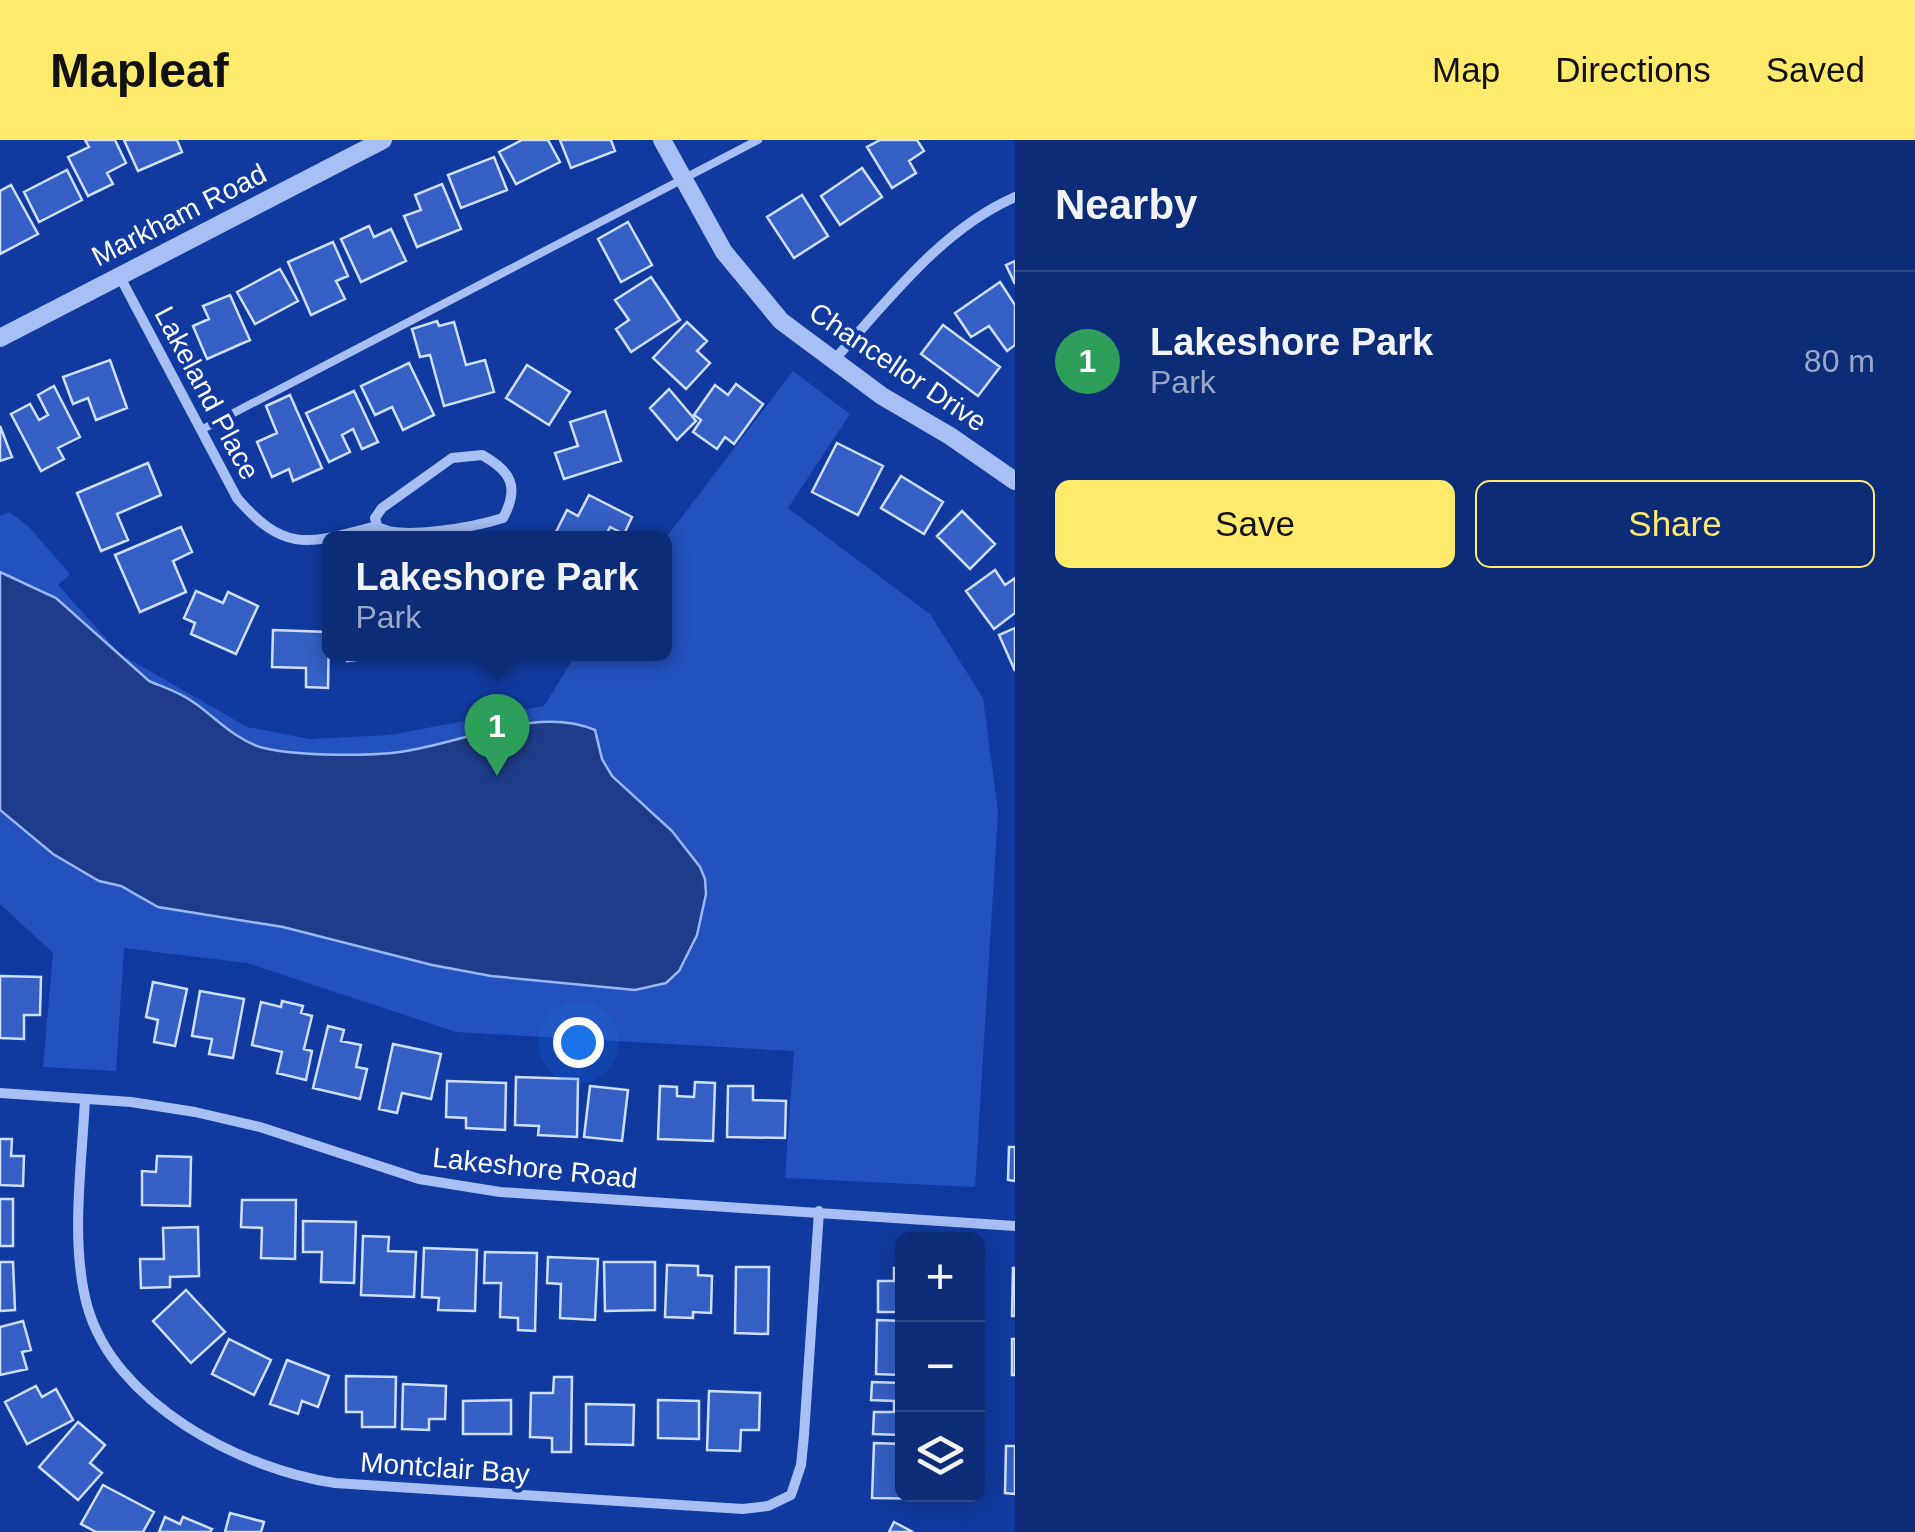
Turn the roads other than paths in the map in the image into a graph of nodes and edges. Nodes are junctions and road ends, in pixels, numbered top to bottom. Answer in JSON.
{"nodes":[{"id":1,"x":383,"y":140,"type":"edge"},
{"id":2,"x":662,"y":140,"type":"edge"},
{"id":3,"x":758,"y":140,"type":"edge"},
{"id":4,"x":682,"y":180,"type":"junction"},
{"id":5,"x":1015,"y":196,"type":"edge"},
{"id":6,"x":120,"y":277,"type":"junction"},
{"id":7,"x":0,"y":338,"type":"edge"},
{"id":8,"x":833,"y":360,"type":"junction"},
{"id":9,"x":201,"y":430,"type":"junction"},
{"id":10,"x":1015,"y":481,"type":"edge"},
{"id":11,"x":376,"y":526,"type":"junction"},
{"id":12,"x":357,"y":531,"type":"edge"},
{"id":13,"x":383,"y":531,"type":"edge"},
{"id":14,"x":422,"y":531,"type":"edge"},
{"id":15,"x":322,"y":538,"type":"edge"},
{"id":16,"x":0,"y":1093,"type":"edge"},
{"id":17,"x":85,"y":1099,"type":"junction"},
{"id":18,"x":819,"y":1212,"type":"junction"},
{"id":19,"x":1015,"y":1226,"type":"edge"}],
"edges":[{"from":1,"to":6,"type":"street","name":"Markham Road"},
{"from":2,"to":4,"type":"street","name":"Chancellor Drive"},
{"from":3,"to":4,"type":"lane"},
{"from":4,"to":8,"type":"street","name":"Chancellor Drive"},
{"from":4,"to":9,"type":"lane"},
{"from":5,"to":8,"type":"street"},
{"from":6,"to":7,"type":"street","name":"Markham Road"},
{"from":6,"to":9,"type":"street","name":"Lakeland Place"},
{"from":8,"to":10,"type":"street","name":"Chancellor Drive"},
{"from":9,"to":15,"type":"street","name":"Lakeland Place"},
{"from":11,"to":12,"type":"street","name":"Lakeland Place"},
{"from":11,"to":13,"type":"street","name":"Lakeland Place"},
{"from":11,"to":14,"type":"street","name":"Lakeland Place"},
{"from":16,"to":17,"type":"street","name":"Lakeshore Road"},
{"from":17,"to":18,"type":"street","name":"Lakeshore Road"},
{"from":17,"to":18,"type":"street","name":"Montclair Bay"},
{"from":18,"to":19,"type":"street","name":"Lakeshore Road"}]}
